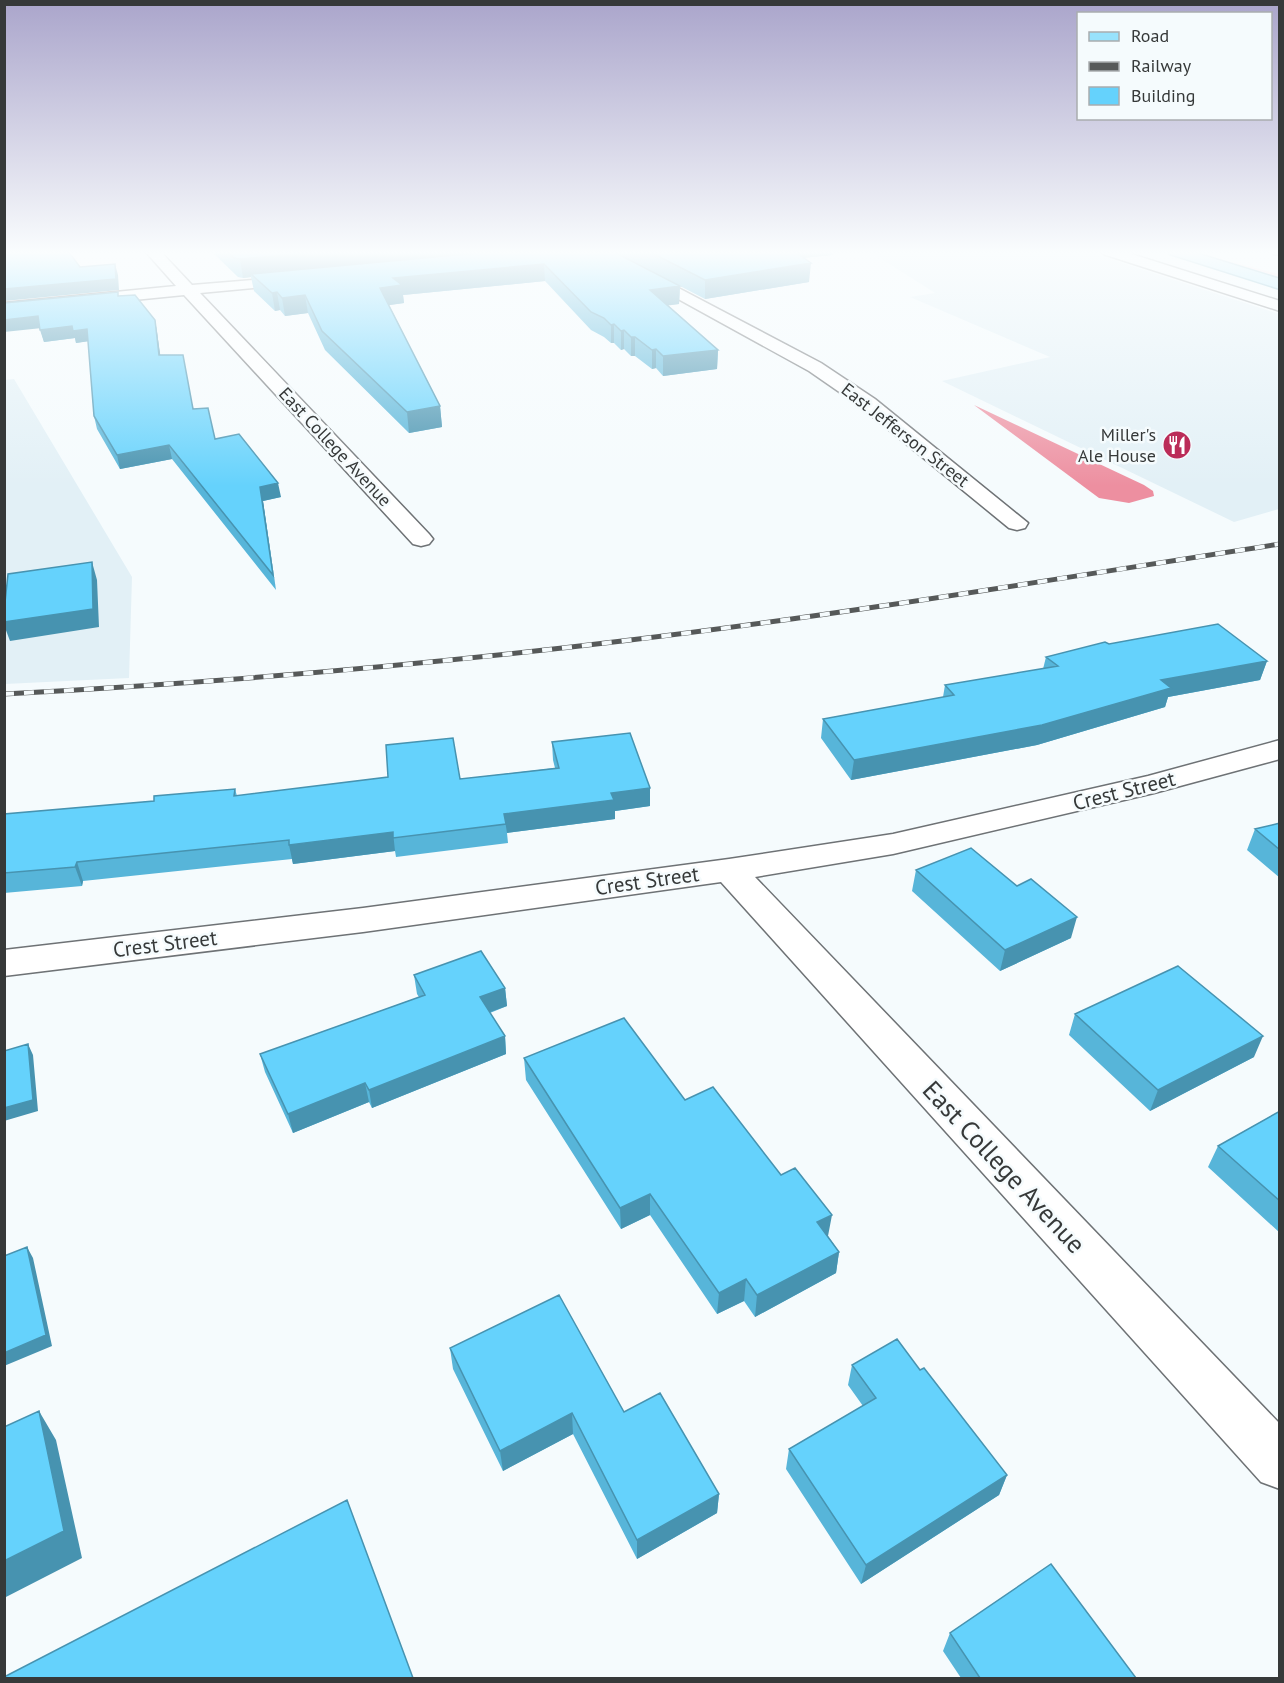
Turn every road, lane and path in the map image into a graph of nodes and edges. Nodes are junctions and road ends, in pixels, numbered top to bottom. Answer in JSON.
{"nodes":[{"id":1,"x":225,"y":330,"type":"edge"},
{"id":2,"x":744,"y":330,"type":"edge"},
{"id":3,"x":1017,"y":523,"type":"dead end"},
{"id":4,"x":421,"y":539,"type":"dead end"},
{"id":5,"x":1280,"y":749,"type":"edge"},
{"id":6,"x":729,"y":870,"type":"junction"},
{"id":7,"x":4,"y":963,"type":"edge"},
{"id":8,"x":1280,"y":1463,"type":"edge"}],
"edges":[{"from":1,"to":4,"type":"street","name":"East College Avenue"},
{"from":2,"to":3,"type":"street","name":"East Jefferson Street"},
{"from":5,"to":6,"type":"street","name":"Crest Street"},
{"from":6,"to":7,"type":"street","name":"Crest Street"},
{"from":6,"to":8,"type":"street","name":"East College Avenue"}]}
